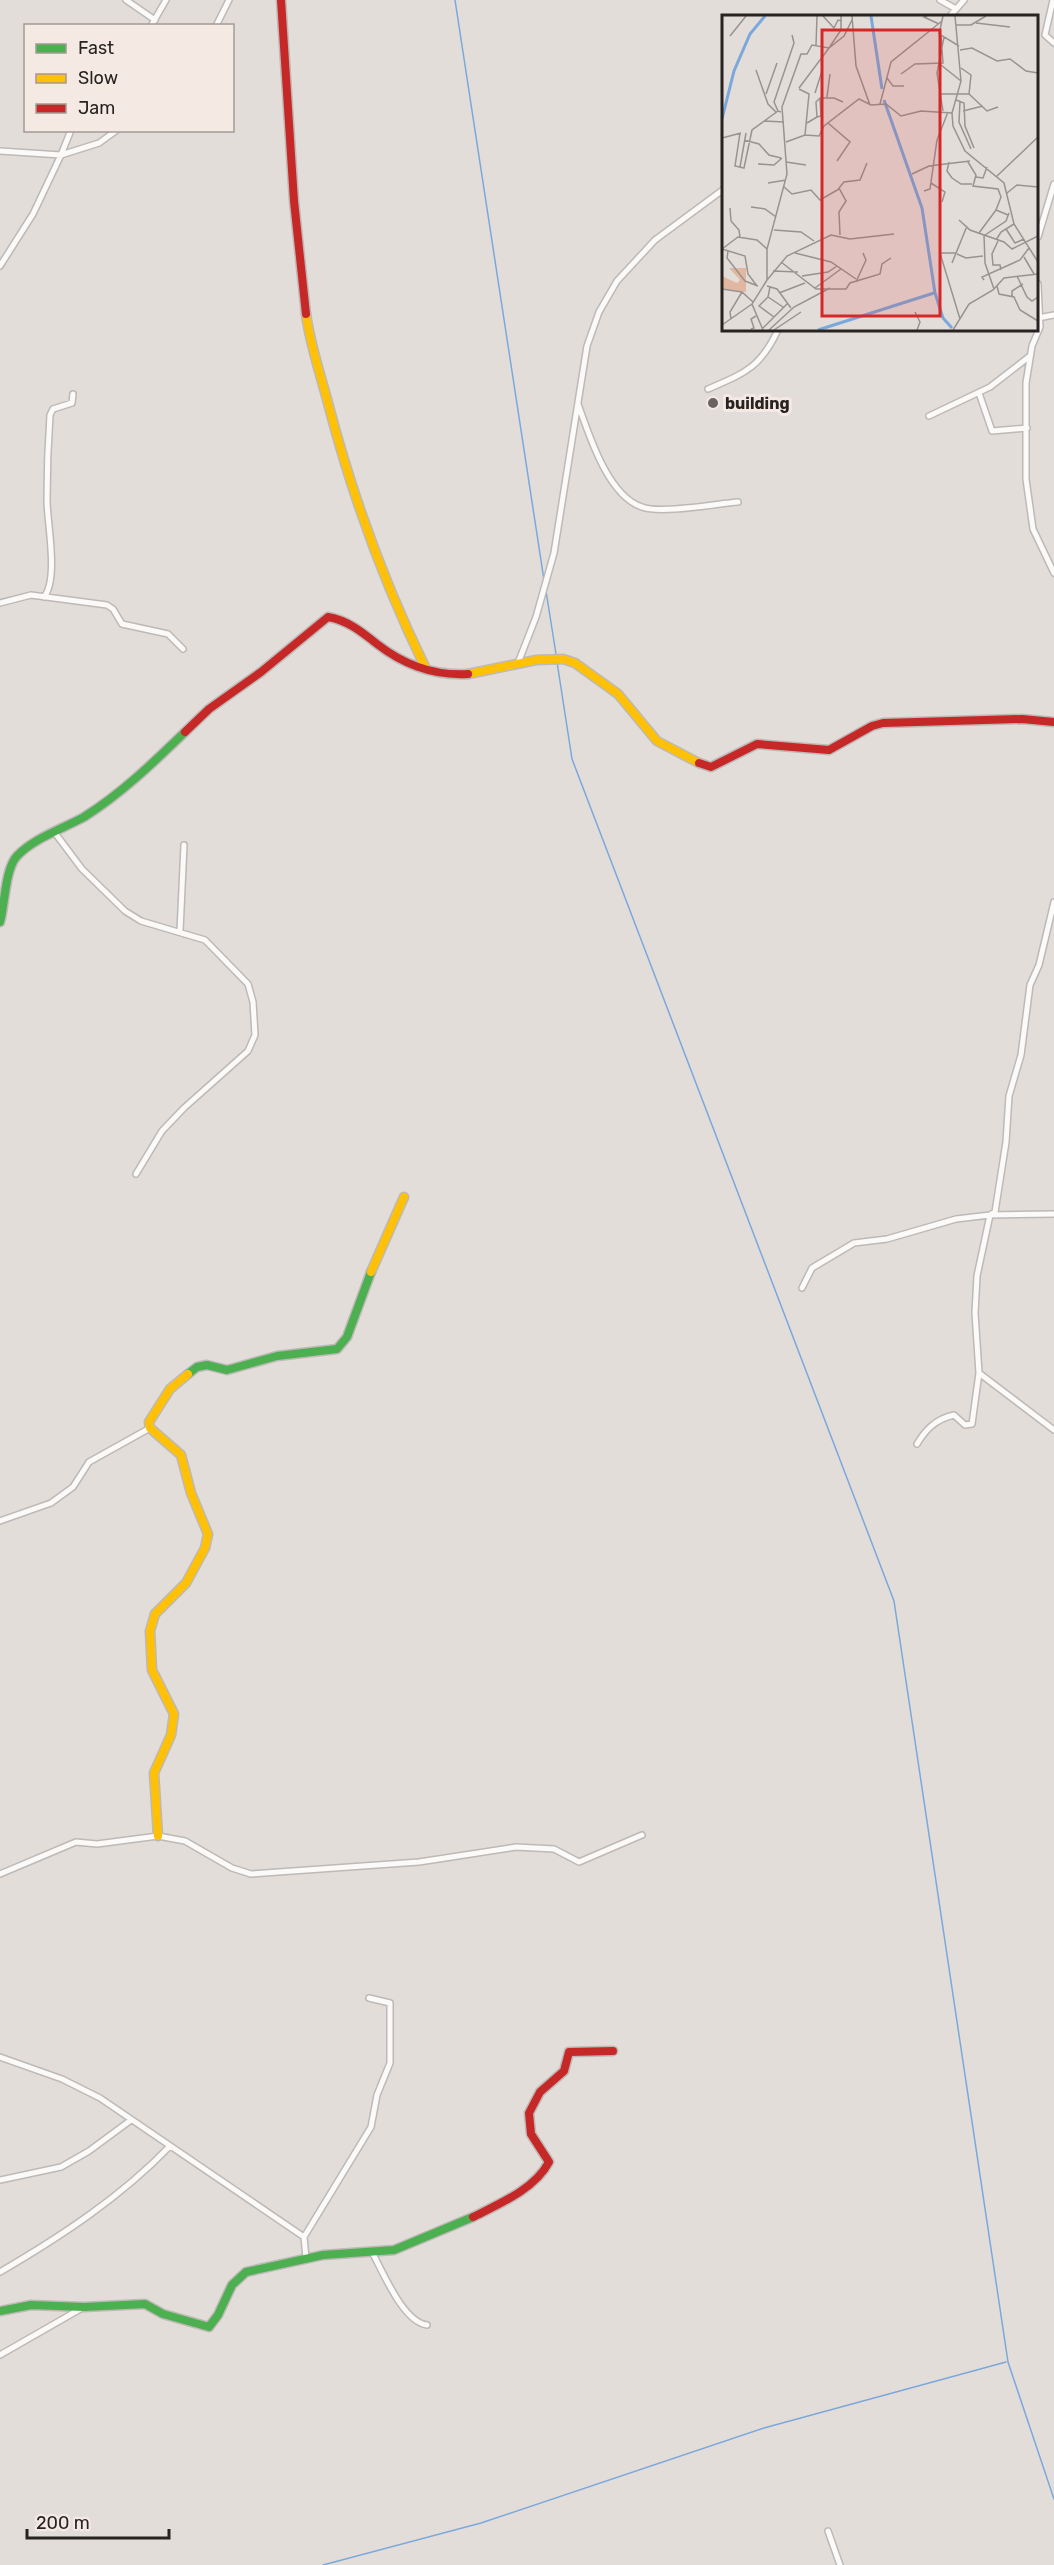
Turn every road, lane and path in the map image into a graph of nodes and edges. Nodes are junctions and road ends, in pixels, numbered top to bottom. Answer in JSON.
{"nodes":[{"id":1,"x":126,"y":0,"type":"edge"},
{"id":2,"x":166,"y":0,"type":"edge"},
{"id":3,"x":229,"y":0,"type":"edge"},
{"id":4,"x":281,"y":0,"type":"edge"},
{"id":5,"x":940,"y":0,"type":"edge"},
{"id":6,"x":964,"y":0,"type":"edge"},
{"id":7,"x":1053,"y":0,"type":"edge"},
{"id":8,"x":956,"y":9,"type":"junction"},
{"id":9,"x":951,"y":15,"type":"edge"},
{"id":10,"x":153,"y":23,"type":"edge"},
{"id":11,"x":217,"y":24,"type":"edge"},
{"id":12,"x":1054,"y":43,"type":"edge"},
{"id":13,"x":70,"y":132,"type":"edge"},
{"id":14,"x":114,"y":132,"type":"edge"},
{"id":15,"x":0,"y":151,"type":"edge"},
{"id":16,"x":61,"y":155,"type":"junction"},
{"id":17,"x":1054,"y":184,"type":"edge"},
{"id":18,"x":722,"y":190,"type":"edge"},
{"id":19,"x":1039,"y":234,"type":"edge"},
{"id":20,"x":0,"y":266,"type":"edge"},
{"id":21,"x":1054,"y":315,"type":"edge"},
{"id":22,"x":1039,"y":318,"type":"edge"},
{"id":23,"x":777,"y":332,"type":"edge"},
{"id":24,"x":1036,"y":332,"type":"edge"},
{"id":25,"x":1030,"y":356,"type":"junction"},
{"id":26,"x":708,"y":389,"type":"dead end"},
{"id":27,"x":979,"y":393,"type":"junction"},
{"id":28,"x":73,"y":394,"type":"dead end"},
{"id":29,"x":578,"y":403,"type":"junction"},
{"id":30,"x":929,"y":416,"type":"dead end"},
{"id":31,"x":1027,"y":428,"type":"junction"},
{"id":32,"x":738,"y":502,"type":"dead end"},
{"id":33,"x":1053,"y":570,"type":"edge"},
{"id":34,"x":44,"y":597,"type":"junction"},
{"id":35,"x":0,"y":603,"type":"edge"},
{"id":36,"x":183,"y":649,"type":"dead end"},
{"id":37,"x":518,"y":663,"type":"junction"},
{"id":38,"x":426,"y":669,"type":"junction"},
{"id":39,"x":1054,"y":722,"type":"edge"},
{"id":40,"x":55,"y":833,"type":"junction"},
{"id":41,"x":184,"y":845,"type":"dead end"},
{"id":42,"x":1054,"y":903,"type":"edge"},
{"id":43,"x":0,"y":921,"type":"edge"},
{"id":44,"x":180,"y":931,"type":"junction"},
{"id":45,"x":136,"y":1174,"type":"dead end"},
{"id":46,"x":404,"y":1197,"type":"dead end"},
{"id":47,"x":1054,"y":1214,"type":"edge"},
{"id":48,"x":990,"y":1215,"type":"junction"},
{"id":49,"x":802,"y":1288,"type":"dead end"},
{"id":50,"x":979,"y":1373,"type":"junction"},
{"id":51,"x":150,"y":1428,"type":"junction"},
{"id":52,"x":1054,"y":1430,"type":"edge"},
{"id":53,"x":917,"y":1444,"type":"dead end"},
{"id":54,"x":0,"y":1521,"type":"edge"},
{"id":55,"x":642,"y":1835,"type":"dead end"},
{"id":56,"x":158,"y":1836,"type":"junction"},
{"id":57,"x":0,"y":1874,"type":"edge"},
{"id":58,"x":369,"y":1998,"type":"dead end"},
{"id":59,"x":613,"y":2051,"type":"dead end"},
{"id":60,"x":0,"y":2057,"type":"edge"},
{"id":61,"x":131,"y":2120,"type":"junction"},
{"id":62,"x":169,"y":2147,"type":"junction"},
{"id":63,"x":0,"y":2180,"type":"edge"},
{"id":64,"x":304,"y":2237,"type":"junction"},
{"id":65,"x":372,"y":2252,"type":"junction"},
{"id":66,"x":306,"y":2258,"type":"junction"},
{"id":67,"x":0,"y":2272,"type":"edge"},
{"id":68,"x":84,"y":2307,"type":"junction"},
{"id":69,"x":0,"y":2311,"type":"edge"},
{"id":70,"x":427,"y":2325,"type":"dead end"},
{"id":71,"x":0,"y":2355,"type":"edge"},
{"id":72,"x":828,"y":2531,"type":"dead end"},
{"id":73,"x":840,"y":2565,"type":"edge"}],
"edges":[{"from":1,"to":10,"type":"street"},
{"from":2,"to":10,"type":"street"},
{"from":3,"to":11,"type":"street"},
{"from":4,"to":38,"type":"street"},
{"from":5,"to":8,"type":"street"},
{"from":6,"to":8,"type":"street"},
{"from":7,"to":12,"type":"street"},
{"from":8,"to":9,"type":"street"},
{"from":13,"to":16,"type":"street"},
{"from":14,"to":16,"type":"street"},
{"from":15,"to":16,"type":"street"},
{"from":16,"to":20,"type":"street"},
{"from":17,"to":19,"type":"street"},
{"from":18,"to":29,"type":"street"},
{"from":21,"to":22,"type":"street"},
{"from":23,"to":26,"type":"street"},
{"from":24,"to":25,"type":"street"},
{"from":25,"to":27,"type":"street"},
{"from":25,"to":31,"type":"street"},
{"from":27,"to":30,"type":"street"},
{"from":27,"to":31,"type":"street"},
{"from":28,"to":34,"type":"street"},
{"from":29,"to":32,"type":"street"},
{"from":29,"to":37,"type":"street"},
{"from":31,"to":33,"type":"street"},
{"from":34,"to":35,"type":"street"},
{"from":34,"to":36,"type":"street"},
{"from":37,"to":38,"type":"street"},
{"from":37,"to":39,"type":"street"},
{"from":38,"to":40,"type":"street"},
{"from":40,"to":43,"type":"street"},
{"from":40,"to":44,"type":"street"},
{"from":41,"to":44,"type":"street"},
{"from":42,"to":48,"type":"street"},
{"from":44,"to":45,"type":"street"},
{"from":46,"to":51,"type":"street"},
{"from":47,"to":48,"type":"street"},
{"from":48,"to":49,"type":"street"},
{"from":48,"to":50,"type":"street"},
{"from":50,"to":52,"type":"street"},
{"from":50,"to":53,"type":"street"},
{"from":51,"to":54,"type":"street"},
{"from":51,"to":56,"type":"street"},
{"from":55,"to":56,"type":"street"},
{"from":56,"to":57,"type":"street"},
{"from":58,"to":64,"type":"street"},
{"from":59,"to":65,"type":"street"},
{"from":60,"to":61,"type":"street"},
{"from":61,"to":62,"type":"street"},
{"from":61,"to":63,"type":"street"},
{"from":62,"to":64,"type":"street"},
{"from":62,"to":67,"type":"street"},
{"from":64,"to":66,"type":"street"},
{"from":65,"to":66,"type":"street"},
{"from":65,"to":70,"type":"street"},
{"from":66,"to":68,"type":"street"},
{"from":68,"to":69,"type":"street"},
{"from":68,"to":71,"type":"street"},
{"from":72,"to":73,"type":"street"}]}
